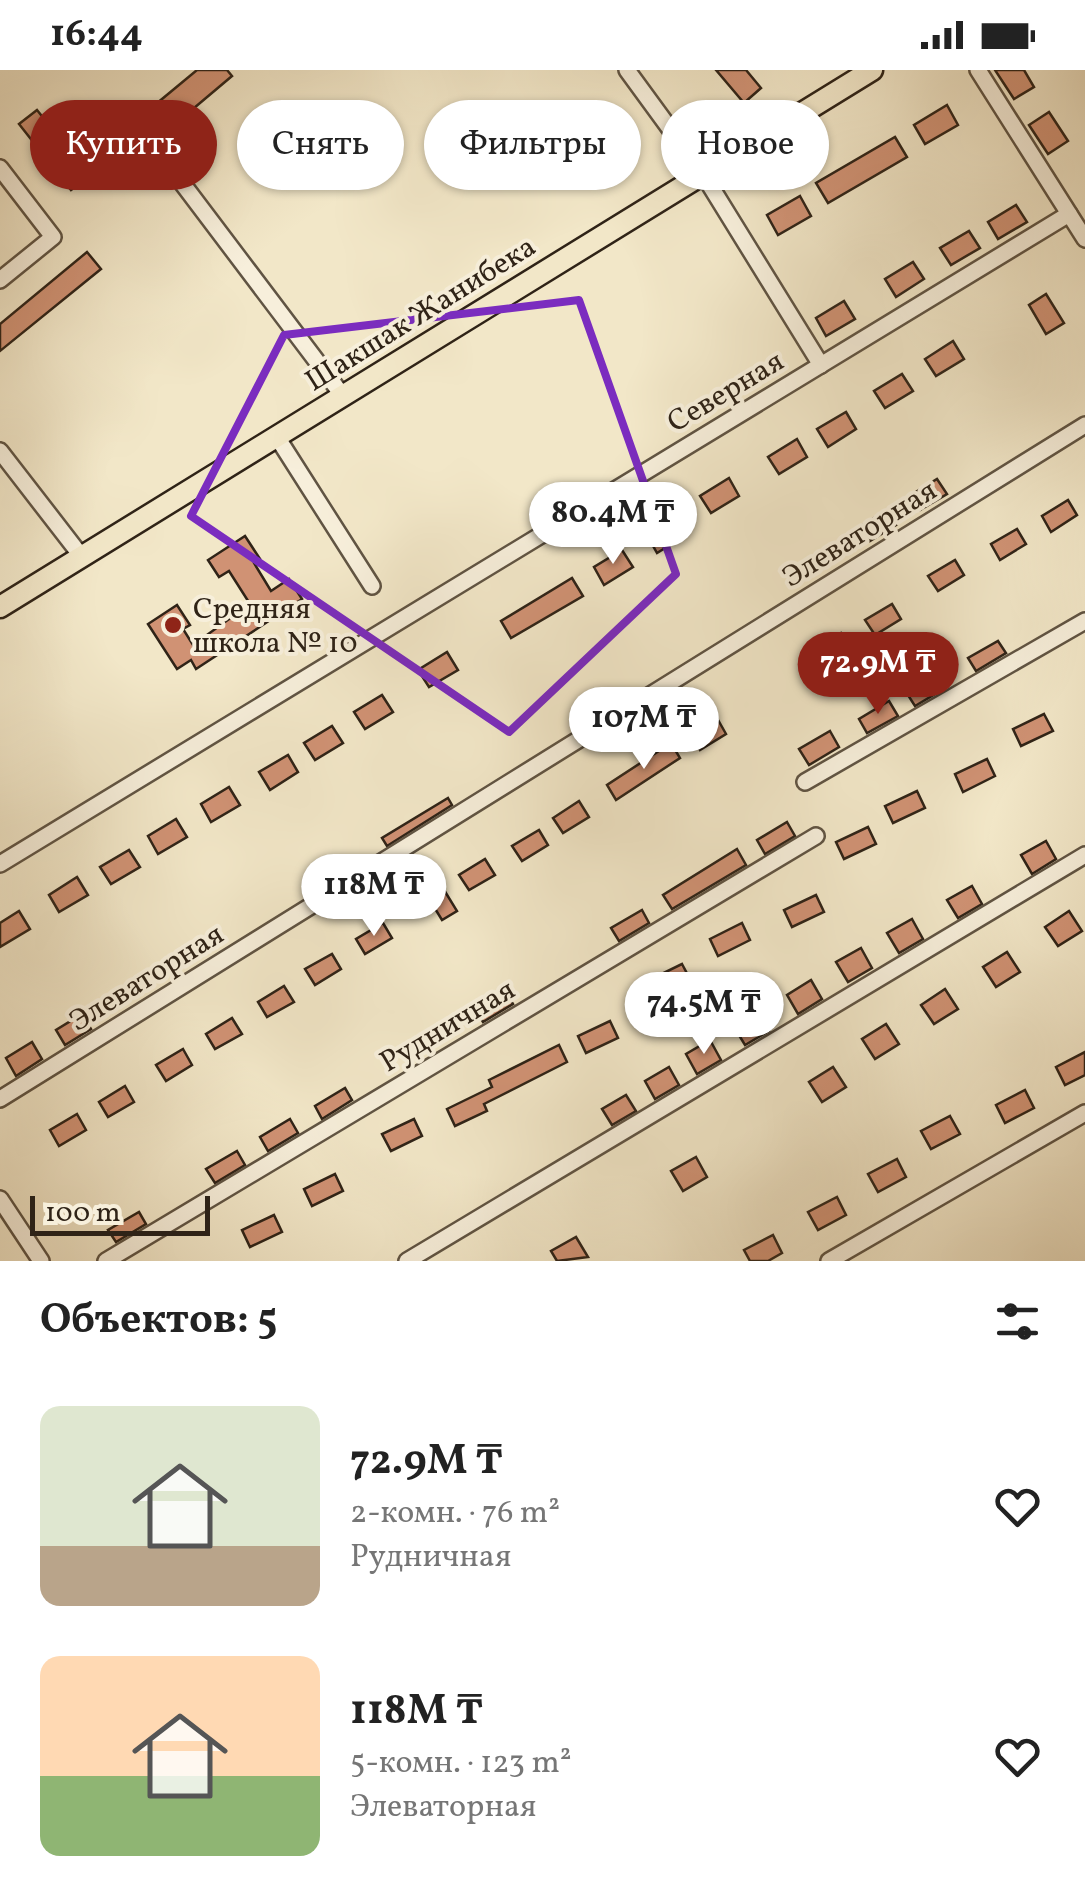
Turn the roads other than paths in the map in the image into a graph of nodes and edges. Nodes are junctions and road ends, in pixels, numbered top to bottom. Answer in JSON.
{"nodes":[{"id":1,"x":627,"y":70,"type":"edge"},
{"id":2,"x":872,"y":70,"type":"edge"},
{"id":3,"x":978,"y":70,"type":"edge"},
{"id":4,"x":823,"y":100,"type":"edge"},
{"id":5,"x":661,"y":117,"type":"edge"},
{"id":6,"x":0,"y":168,"type":"edge"},
{"id":7,"x":187,"y":190,"type":"edge"},
{"id":8,"x":676,"y":190,"type":"edge"},
{"id":9,"x":712,"y":190,"type":"edge"},
{"id":10,"x":1069,"y":214,"type":"junction"},
{"id":11,"x":1085,"y":239,"type":"edge"},
{"id":12,"x":0,"y":280,"type":"edge"},
{"id":13,"x":820,"y":365,"type":"junction"},
{"id":14,"x":343,"y":396,"type":"junction"},
{"id":15,"x":1085,"y":425,"type":"edge"},
{"id":16,"x":277,"y":436,"type":"junction"},
{"id":17,"x":0,"y":451,"type":"edge"},
{"id":18,"x":82,"y":557,"type":"junction"},
{"id":19,"x":372,"y":586,"type":"dead end"},
{"id":20,"x":0,"y":607,"type":"edge"},
{"id":21,"x":1085,"y":621,"type":"edge"},
{"id":22,"x":805,"y":782,"type":"dead end"},
{"id":23,"x":816,"y":836,"type":"dead end"},
{"id":24,"x":1085,"y":855,"type":"edge"},
{"id":25,"x":0,"y":864,"type":"edge"},
{"id":26,"x":0,"y":1100,"type":"edge"},
{"id":27,"x":1085,"y":1113,"type":"edge"},
{"id":28,"x":0,"y":1199,"type":"edge"},
{"id":29,"x":40,"y":1261,"type":"edge"},
{"id":30,"x":106,"y":1261,"type":"edge"},
{"id":31,"x":408,"y":1261,"type":"edge"},
{"id":32,"x":829,"y":1261,"type":"edge"}],
"edges":[{"from":1,"to":5,"type":"street"},
{"from":2,"to":4,"type":"main road","name":"Шакшак Жанибека"},
{"from":3,"to":10,"type":"street"},
{"from":6,"to":12,"type":"street"},
{"from":7,"to":14,"type":"street"},
{"from":8,"to":14,"type":"main road","name":"Шакшак Жанибека"},
{"from":9,"to":13,"type":"street"},
{"from":10,"to":11,"type":"street"},
{"from":10,"to":13,"type":"street","name":"Северная"},
{"from":13,"to":25,"type":"street","name":"Северная"},
{"from":14,"to":16,"type":"main road","name":"Шакшак Жанибека"},
{"from":15,"to":26,"type":"street","name":"Элеваторная"},
{"from":16,"to":18,"type":"main road","name":"Шакшак Жанибека"},
{"from":16,"to":19,"type":"street"},
{"from":17,"to":18,"type":"street"},
{"from":18,"to":20,"type":"main road","name":"Шакшак Жанибека"},
{"from":21,"to":22,"type":"street"},
{"from":23,"to":30,"type":"street","name":"Рудничная"},
{"from":24,"to":31,"type":"street"},
{"from":27,"to":32,"type":"street"},
{"from":28,"to":29,"type":"street"}]}
